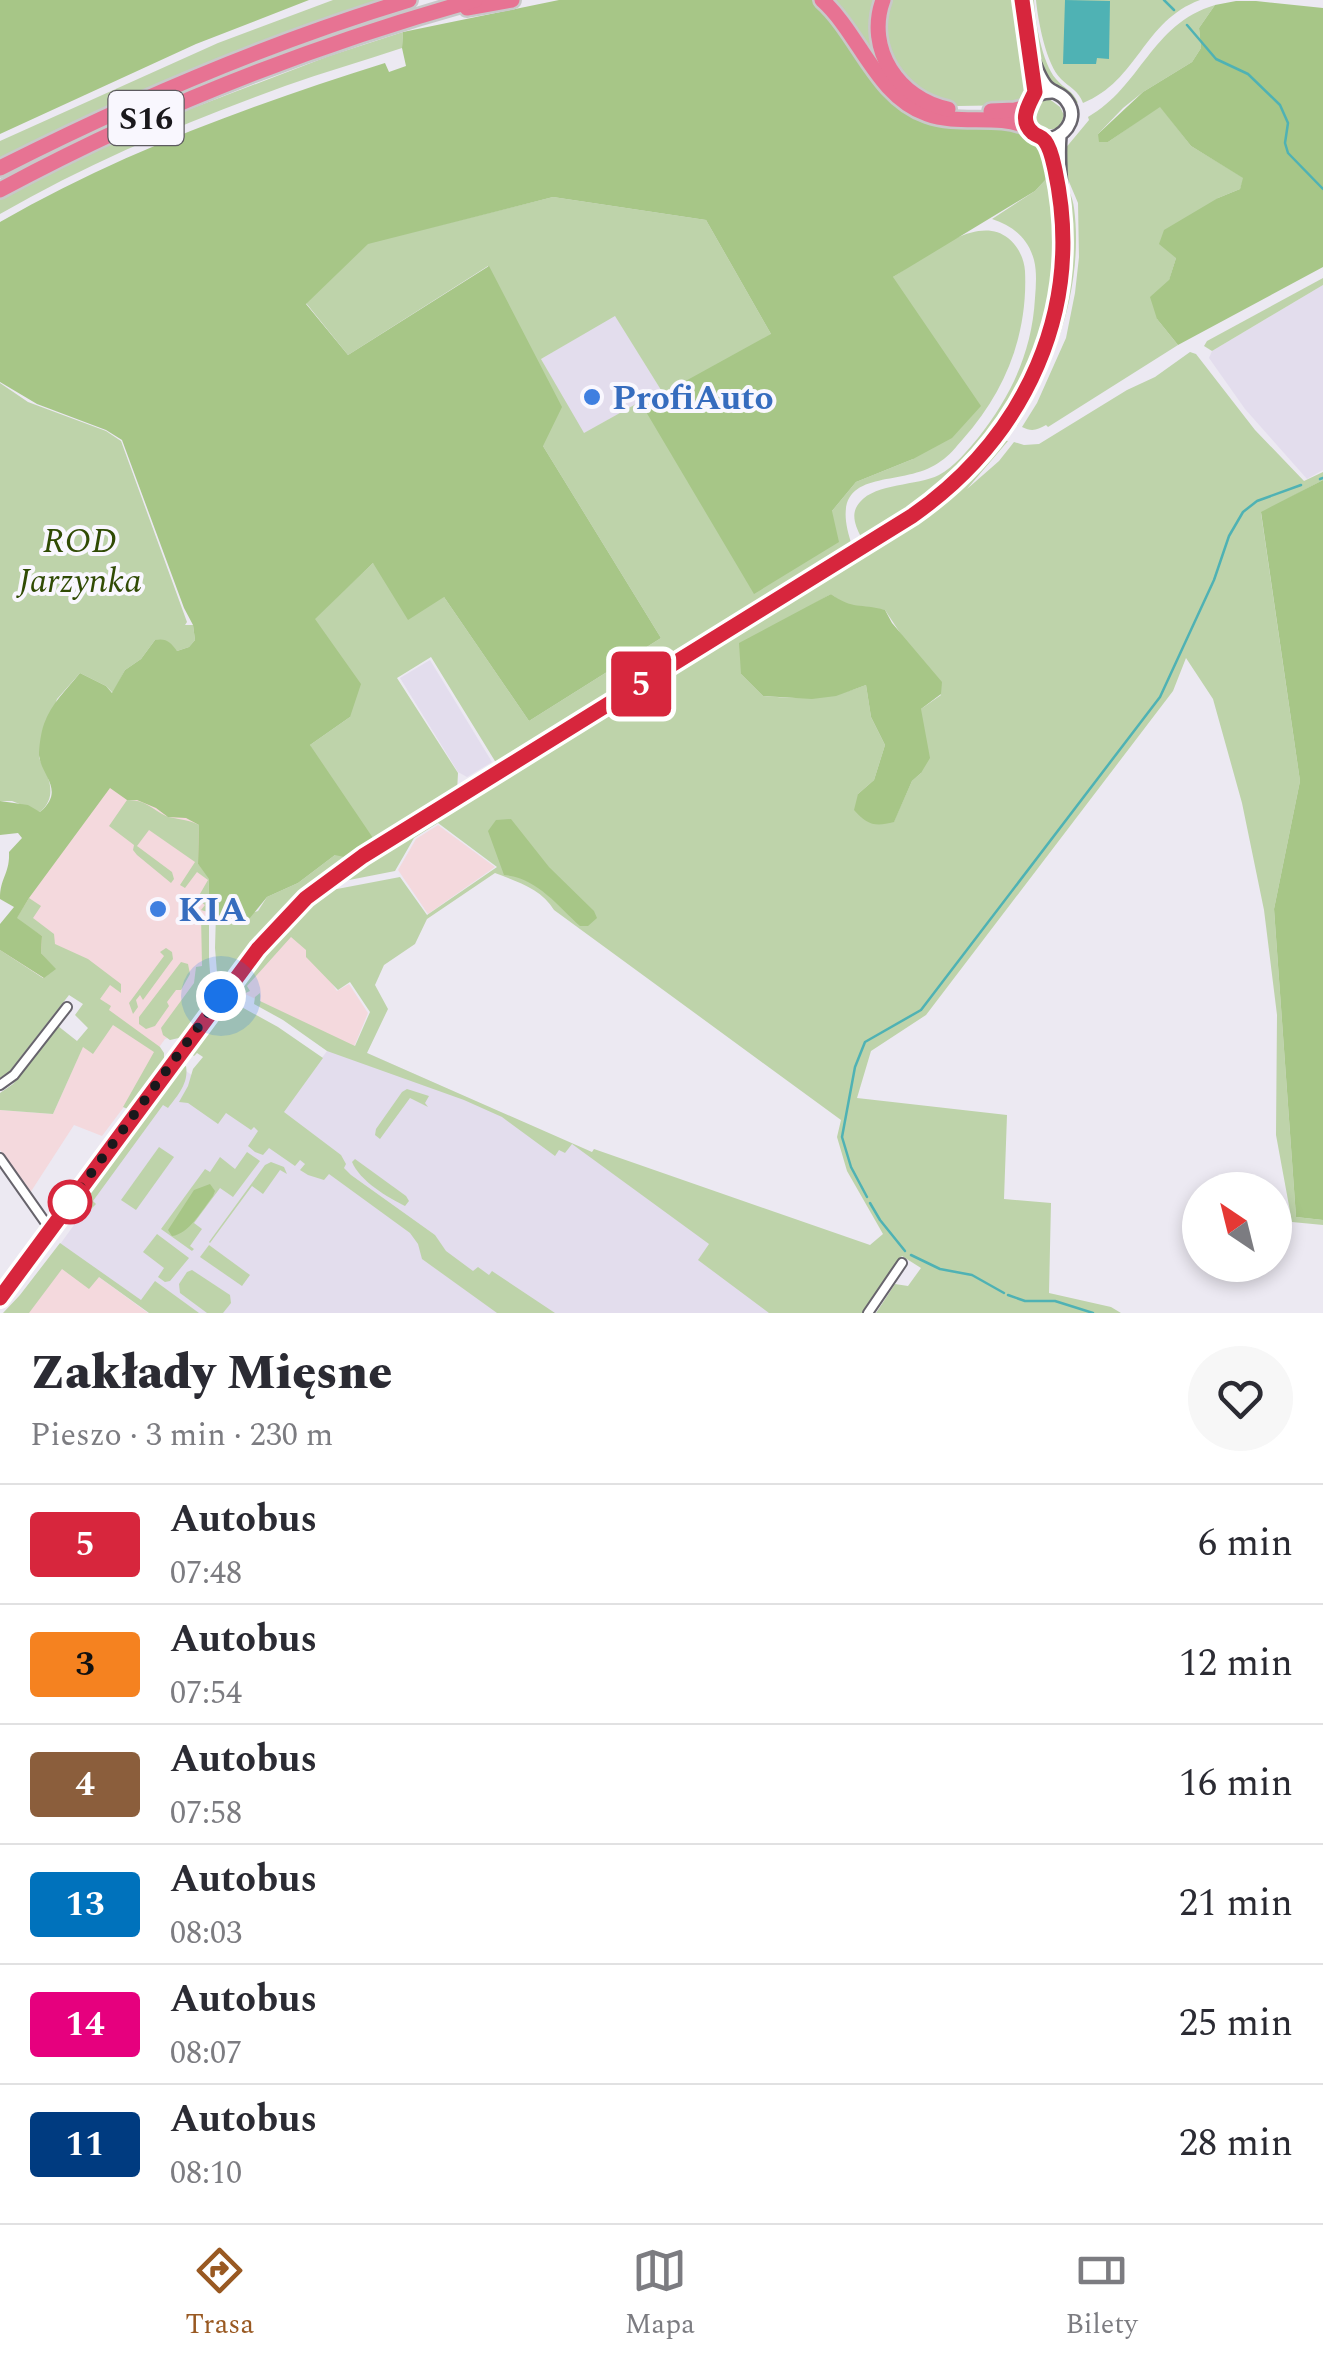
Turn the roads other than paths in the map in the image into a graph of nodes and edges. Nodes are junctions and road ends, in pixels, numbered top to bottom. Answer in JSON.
{"nodes":[{"id":1,"x":409,"y":0,"type":"edge"},
{"id":2,"x":474,"y":0,"type":"edge"},
{"id":3,"x":512,"y":0,"type":"edge"},
{"id":4,"x":822,"y":0,"type":"edge"},
{"id":5,"x":884,"y":0,"type":"edge"},
{"id":6,"x":1022,"y":0,"type":"edge"},
{"id":7,"x":414,"y":17,"type":"junction"},
{"id":8,"x":1027,"y":43,"type":"junction"},
{"id":9,"x":1054,"y":92,"type":"junction"},
{"id":10,"x":1031,"y":101,"type":"junction"},
{"id":11,"x":1028,"y":126,"type":"junction"},
{"id":12,"x":1060,"y":135,"type":"junction"},
{"id":13,"x":1043,"y":138,"type":"junction"},
{"id":14,"x":0,"y":168,"type":"edge"},
{"id":15,"x":0,"y":190,"type":"edge"},
{"id":16,"x":1060,"y":196,"type":"junction"},
{"id":17,"x":67,"y":1007,"type":"dead end"},
{"id":18,"x":0,"y":1085,"type":"edge"},
{"id":19,"x":0,"y":1158,"type":"edge"},
{"id":20,"x":50,"y":1230,"type":"junction"},
{"id":21,"x":902,"y":1263,"type":"dead end"},
{"id":22,"x":0,"y":1298,"type":"edge"},
{"id":23,"x":868,"y":1313,"type":"edge"}],
"edges":[{"from":1,"to":14,"type":"highway","number":"S16"},
{"from":2,"to":7,"type":"highway","number":"S16"},
{"from":3,"to":7,"type":"highway"},
{"from":4,"to":11,"type":"highway"},
{"from":5,"to":10,"type":"highway"},
{"from":6,"to":8,"type":"main road"},
{"from":7,"to":15,"type":"highway","number":"S16"},
{"from":8,"to":9,"type":"main road"},
{"from":8,"to":10,"type":"main road"},
{"from":9,"to":10,"type":"main road"},
{"from":9,"to":12,"type":"main road"},
{"from":10,"to":11,"type":"main road"},
{"from":11,"to":13,"type":"main road"},
{"from":12,"to":13,"type":"main road"},
{"from":12,"to":16,"type":"main road"},
{"from":13,"to":16,"type":"main road"},
{"from":16,"to":20,"type":"main road"},
{"from":17,"to":18,"type":"street"},
{"from":19,"to":20,"type":"street"},
{"from":20,"to":22,"type":"main road"},
{"from":21,"to":23,"type":"street"}]}
